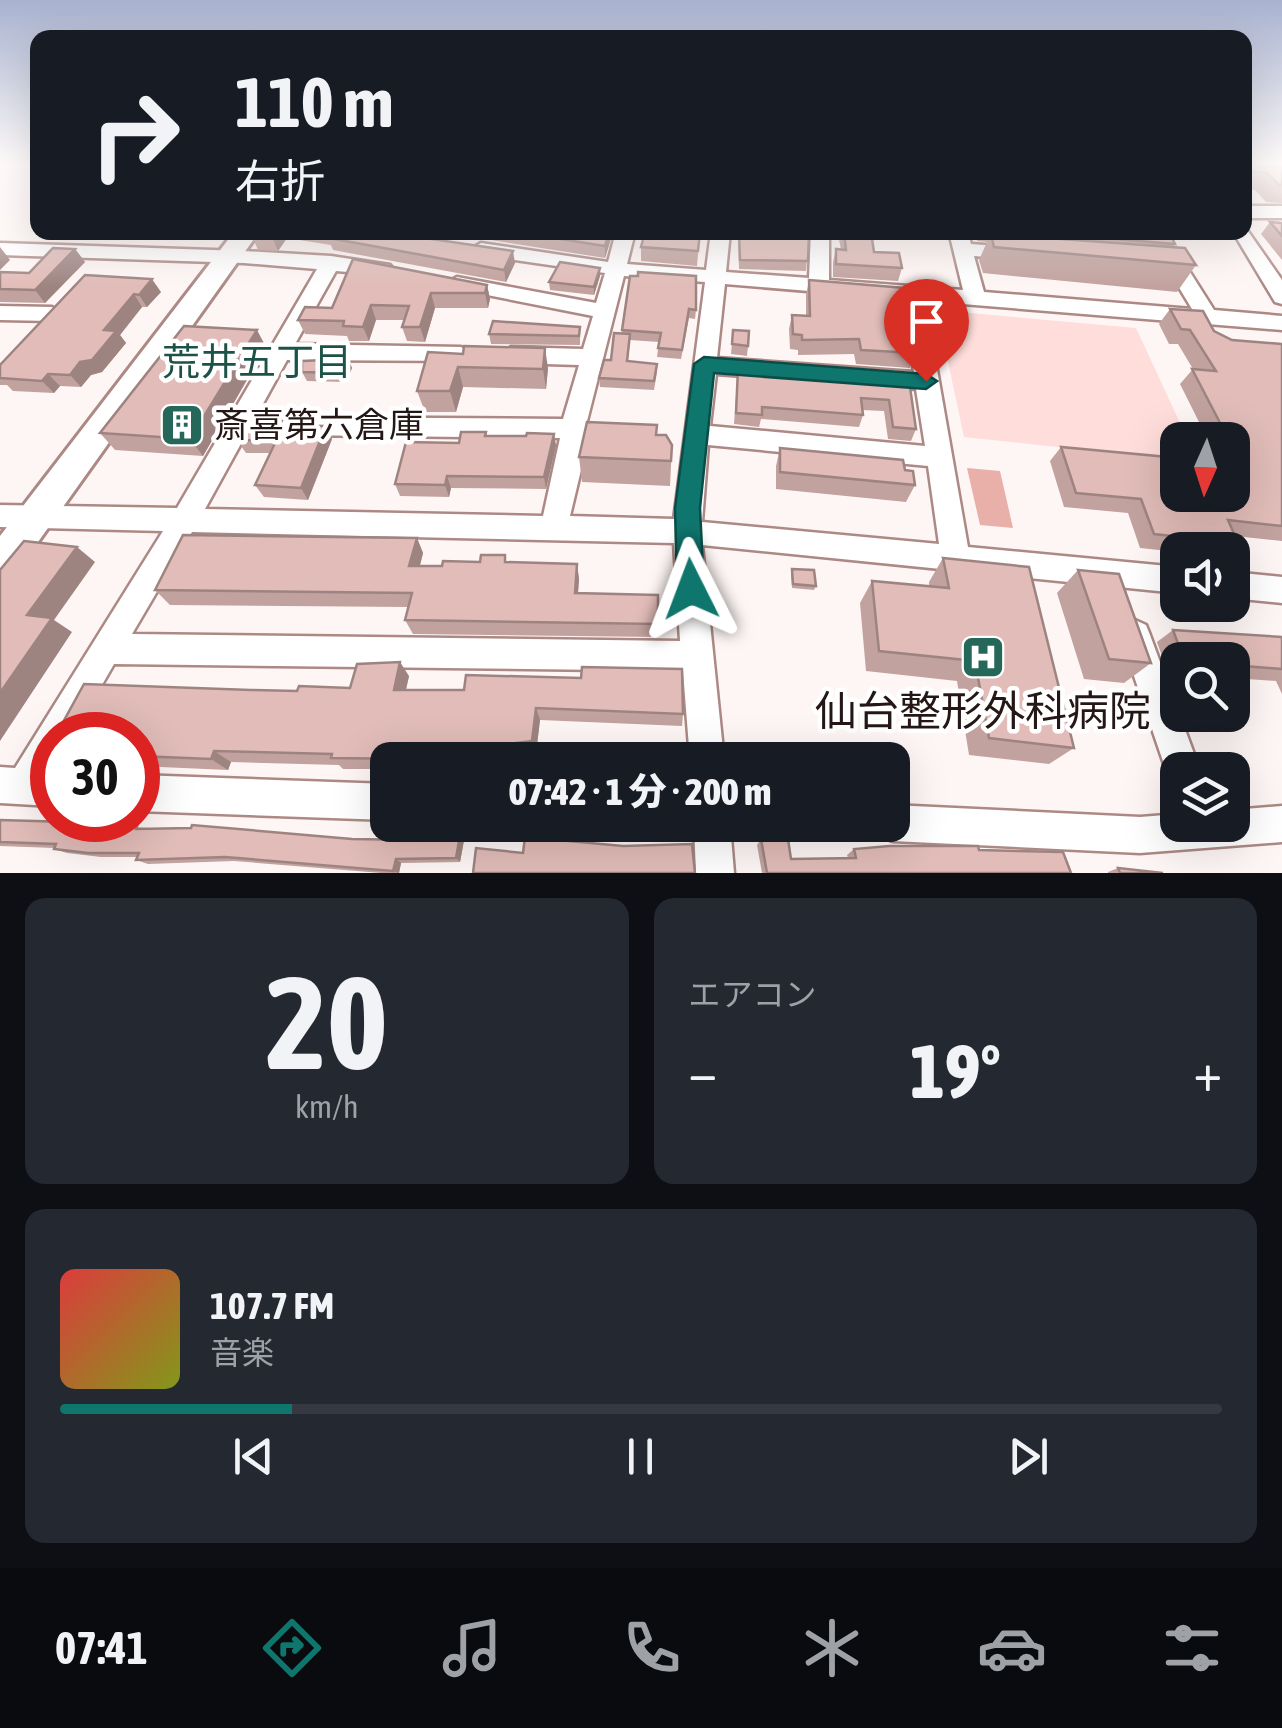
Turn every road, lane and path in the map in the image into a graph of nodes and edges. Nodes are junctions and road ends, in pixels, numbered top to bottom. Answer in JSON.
{"nodes":[{"id":1,"x":1252,"y":212,"type":"edge"},
{"id":2,"x":1282,"y":212,"type":"edge"},
{"id":3,"x":470,"y":240,"type":"edge"},
{"id":4,"x":624,"y":240,"type":"edge"},
{"id":5,"x":720,"y":240,"type":"edge"},
{"id":6,"x":820,"y":240,"type":"edge"},
{"id":7,"x":1247,"y":240,"type":"edge"},
{"id":8,"x":961,"y":241,"type":"edge"},
{"id":9,"x":105,"y":242,"type":"edge"},
{"id":10,"x":229,"y":244,"type":"edge"},
{"id":11,"x":0,"y":249,"type":"edge"},
{"id":12,"x":1040,"y":255,"type":"edge"},
{"id":13,"x":331,"y":262,"type":"junction"},
{"id":14,"x":1137,"y":262,"type":"edge"},
{"id":15,"x":616,"y":270,"type":"junction"},
{"id":16,"x":399,"y":272,"type":"edge"},
{"id":17,"x":86,"y":277,"type":"edge"},
{"id":18,"x":715,"y":277,"type":"junction"},
{"id":19,"x":436,"y":279,"type":"edge"},
{"id":20,"x":820,"y":285,"type":"junction"},
{"id":21,"x":913,"y":293,"type":"junction"},
{"id":22,"x":1282,"y":297,"type":"edge"},
{"id":23,"x":975,"y":298,"type":"junction"},
{"id":24,"x":604,"y":311,"type":"junction"},
{"id":25,"x":0,"y":313,"type":"edge"},
{"id":26,"x":1207,"y":316,"type":"junction"},
{"id":27,"x":1282,"y":324,"type":"edge"},
{"id":28,"x":26,"y":342,"type":"edge"},
{"id":29,"x":280,"y":352,"type":"junction"},
{"id":30,"x":591,"y":356,"type":"junction"},
{"id":31,"x":704,"y":364,"type":"junction"},
{"id":32,"x":926,"y":381,"type":"junction"},
{"id":33,"x":240,"y":425,"type":"junction"},
{"id":34,"x":573,"y":429,"type":"junction"},
{"id":35,"x":696,"y":434,"type":"junction"},
{"id":36,"x":939,"y":456,"type":"junction"},
{"id":37,"x":185,"y":519,"type":"junction"},
{"id":38,"x":12,"y":520,"type":"edge"},
{"id":39,"x":554,"y":526,"type":"junction"},
{"id":40,"x":688,"y":531,"type":"junction"},
{"id":41,"x":955,"y":556,"type":"junction"},
{"id":42,"x":0,"y":565,"type":"edge"},
{"id":43,"x":1114,"y":574,"type":"junction"},
{"id":44,"x":1160,"y":578,"type":"edge"},
{"id":45,"x":1250,"y":587,"type":"edge"},
{"id":46,"x":1282,"y":590,"type":"edge"},
{"id":47,"x":104,"y":649,"type":"junction"},
{"id":48,"x":697,"y":656,"type":"junction"},
{"id":49,"x":67,"y":712,"type":"edge"},
{"id":50,"x":705,"y":742,"type":"edge"},
{"id":51,"x":1177,"y":752,"type":"edge"},
{"id":52,"x":160,"y":793,"type":"edge"},
{"id":53,"x":370,"y":801,"type":"edge"},
{"id":54,"x":910,"y":824,"type":"edge"},
{"id":55,"x":1282,"y":824,"type":"edge"},
{"id":56,"x":1250,"y":826,"type":"edge"},
{"id":57,"x":1160,"y":833,"type":"edge"},
{"id":58,"x":713,"y":842,"type":"edge"},
{"id":59,"x":714,"y":873,"type":"edge"}],
"edges":[{"from":1,"to":2,"type":"street"},
{"from":3,"to":15,"type":"street"},
{"from":4,"to":15,"type":"street"},
{"from":5,"to":18,"type":"street"},
{"from":6,"to":20,"type":"street"},
{"from":7,"to":22,"type":"street"},
{"from":8,"to":12,"type":"street"},
{"from":8,"to":23,"type":"street"},
{"from":9,"to":10,"type":"street"},
{"from":9,"to":11,"type":"street"},
{"from":9,"to":17,"type":"street"},
{"from":10,"to":13,"type":"street"},
{"from":10,"to":38,"type":"main road"},
{"from":13,"to":16,"type":"street"},
{"from":13,"to":29,"type":"street"},
{"from":14,"to":26,"type":"street"},
{"from":15,"to":18,"type":"street"},
{"from":15,"to":24,"type":"street"},
{"from":18,"to":20,"type":"street"},
{"from":18,"to":31,"type":"street"},
{"from":19,"to":24,"type":"street"},
{"from":20,"to":21,"type":"street"},
{"from":21,"to":23,"type":"street"},
{"from":21,"to":32,"type":"street"},
{"from":23,"to":26,"type":"street"},
{"from":24,"to":30,"type":"street"},
{"from":25,"to":28,"type":"street"},
{"from":26,"to":27,"type":"street"},
{"from":29,"to":30,"type":"street"},
{"from":29,"to":33,"type":"street"},
{"from":30,"to":34,"type":"street"},
{"from":31,"to":32,"type":"street"},
{"from":31,"to":35,"type":"street"},
{"from":32,"to":36,"type":"street"},
{"from":33,"to":34,"type":"street"},
{"from":33,"to":37,"type":"street"},
{"from":34,"to":39,"type":"street"},
{"from":35,"to":36,"type":"street"},
{"from":35,"to":40,"type":"street"},
{"from":36,"to":41,"type":"street"},
{"from":37,"to":38,"type":"street"},
{"from":37,"to":39,"type":"street"},
{"from":37,"to":47,"type":"street"},
{"from":38,"to":42,"type":"main road"},
{"from":39,"to":40,"type":"street"},
{"from":40,"to":41,"type":"street"},
{"from":40,"to":48,"type":"street"},
{"from":41,"to":43,"type":"street"},
{"from":43,"to":44,"type":"street"},
{"from":43,"to":51,"type":"street"},
{"from":45,"to":46,"type":"street"},
{"from":47,"to":48,"type":"street"},
{"from":47,"to":49,"type":"street"},
{"from":48,"to":50,"type":"street"},
{"from":52,"to":53,"type":"street"},
{"from":54,"to":57,"type":"street"},
{"from":55,"to":56,"type":"street"},
{"from":58,"to":59,"type":"street"}]}
